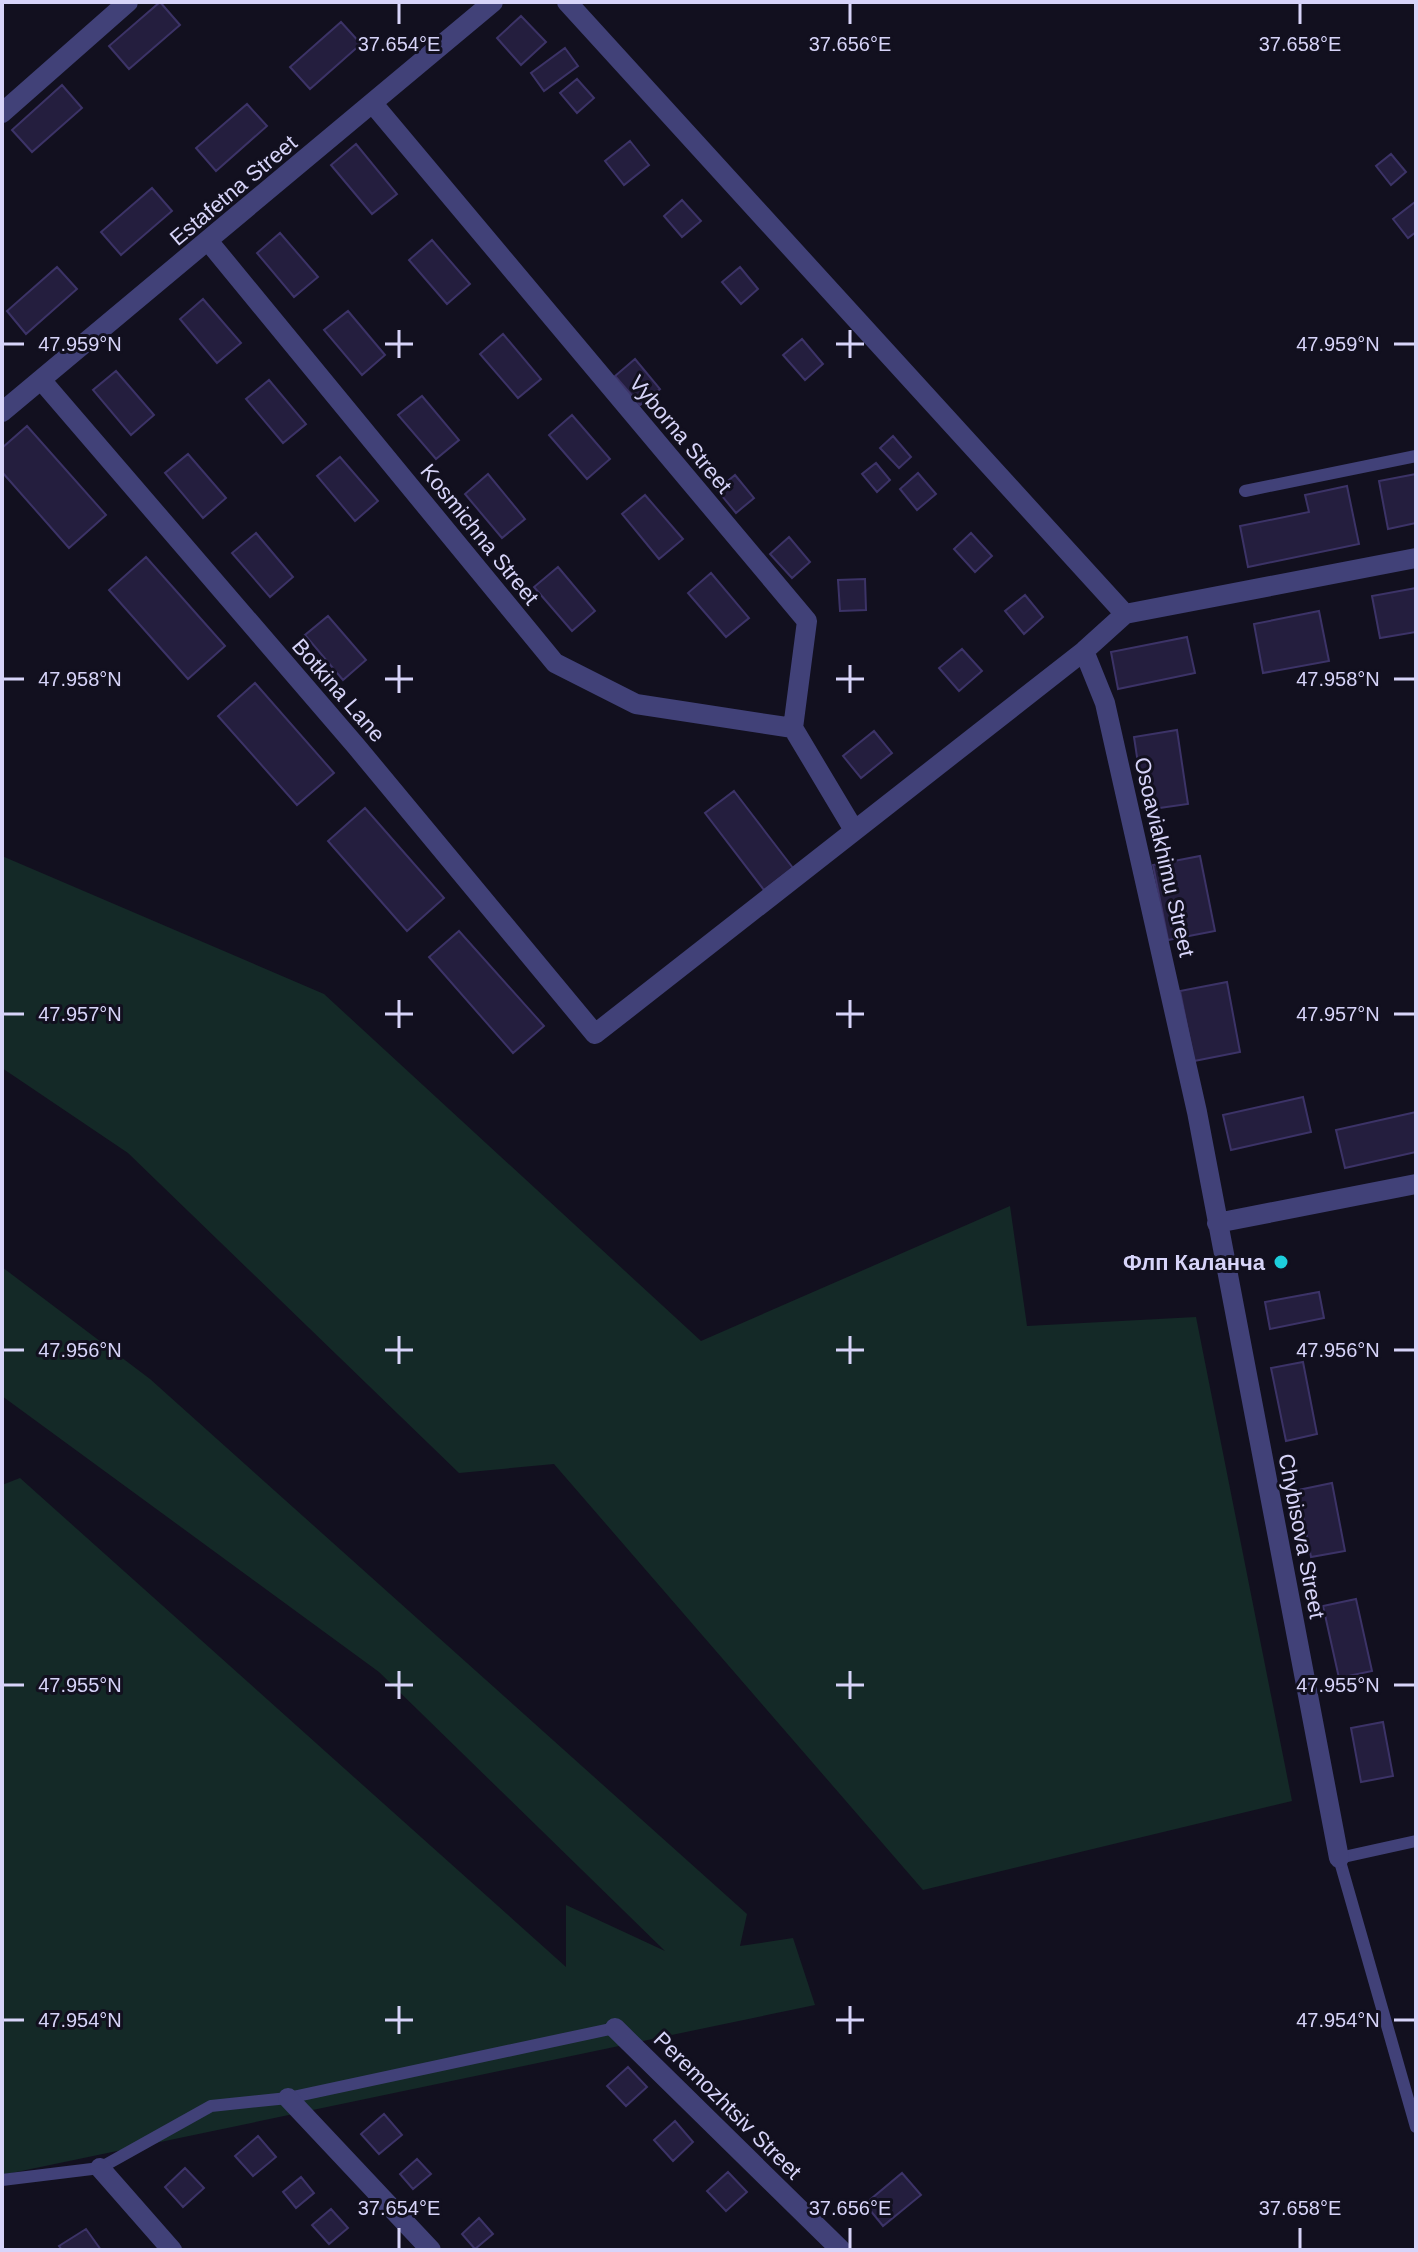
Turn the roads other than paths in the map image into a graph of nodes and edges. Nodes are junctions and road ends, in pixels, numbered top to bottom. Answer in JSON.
{"nodes":[{"id":1,"x":128,"y":2,"type":"edge"},
{"id":2,"x":493,"y":2,"type":"edge"},
{"id":3,"x":567,"y":2,"type":"edge"},
{"id":4,"x":374,"y":105,"type":"junction"},
{"id":5,"x":2,"y":113,"type":"edge"},
{"id":6,"x":209,"y":242,"type":"junction"},
{"id":7,"x":42,"y":381,"type":"junction"},
{"id":8,"x":2,"y":412,"type":"edge"},
{"id":9,"x":1416,"y":456,"type":"edge"},
{"id":10,"x":1245,"y":491,"type":"dead end"},
{"id":11,"x":1416,"y":558,"type":"edge"},
{"id":12,"x":1125,"y":614,"type":"junction"},
{"id":13,"x":1084,"y":651,"type":"junction"},
{"id":14,"x":793,"y":728,"type":"junction"},
{"id":15,"x":854,"y":830,"type":"junction"},
{"id":16,"x":1416,"y":1184,"type":"edge"},
{"id":17,"x":1217,"y":1223,"type":"junction"},
{"id":18,"x":1416,"y":1841,"type":"edge"},
{"id":19,"x":1339,"y":1858,"type":"junction"},
{"id":20,"x":615,"y":2028,"type":"joint"},
{"id":21,"x":288,"y":2098,"type":"junction"},
{"id":22,"x":1416,"y":2127,"type":"edge"},
{"id":23,"x":100,"y":2168,"type":"junction"},
{"id":24,"x":2,"y":2180,"type":"edge"},
{"id":25,"x":172,"y":2250,"type":"edge"},
{"id":26,"x":431,"y":2250,"type":"edge"},
{"id":27,"x":841,"y":2250,"type":"edge"}],
"edges":[{"from":1,"to":5,"type":"street"},
{"from":2,"to":4,"type":"street","name":"Estafetna Street"},
{"from":3,"to":12,"type":"street"},
{"from":4,"to":6,"type":"street","name":"Estafetna Street"},
{"from":4,"to":14,"type":"street","name":"Vyborna Street"},
{"from":6,"to":7,"type":"street","name":"Estafetna Street"},
{"from":6,"to":14,"type":"street","name":"Kosmichna Street"},
{"from":7,"to":8,"type":"street","name":"Estafetna Street"},
{"from":7,"to":15,"type":"street","name":"Botkina Lane"},
{"from":9,"to":10,"type":"lane"},
{"from":11,"to":12,"type":"street"},
{"from":12,"to":13,"type":"street"},
{"from":13,"to":15,"type":"street"},
{"from":13,"to":17,"type":"street","name":"Osoaviakhimu Street"},
{"from":14,"to":15,"type":"street"},
{"from":16,"to":17,"type":"street"},
{"from":17,"to":19,"type":"street","name":"Chybisova Street"},
{"from":18,"to":19,"type":"lane"},
{"from":19,"to":22,"type":"lane"},
{"from":20,"to":21,"type":"lane"},
{"from":20,"to":27,"type":"street","name":"Peremozhtsiv Street"},
{"from":21,"to":23,"type":"lane"},
{"from":21,"to":26,"type":"street"},
{"from":23,"to":24,"type":"lane"},
{"from":23,"to":25,"type":"street"}]}
